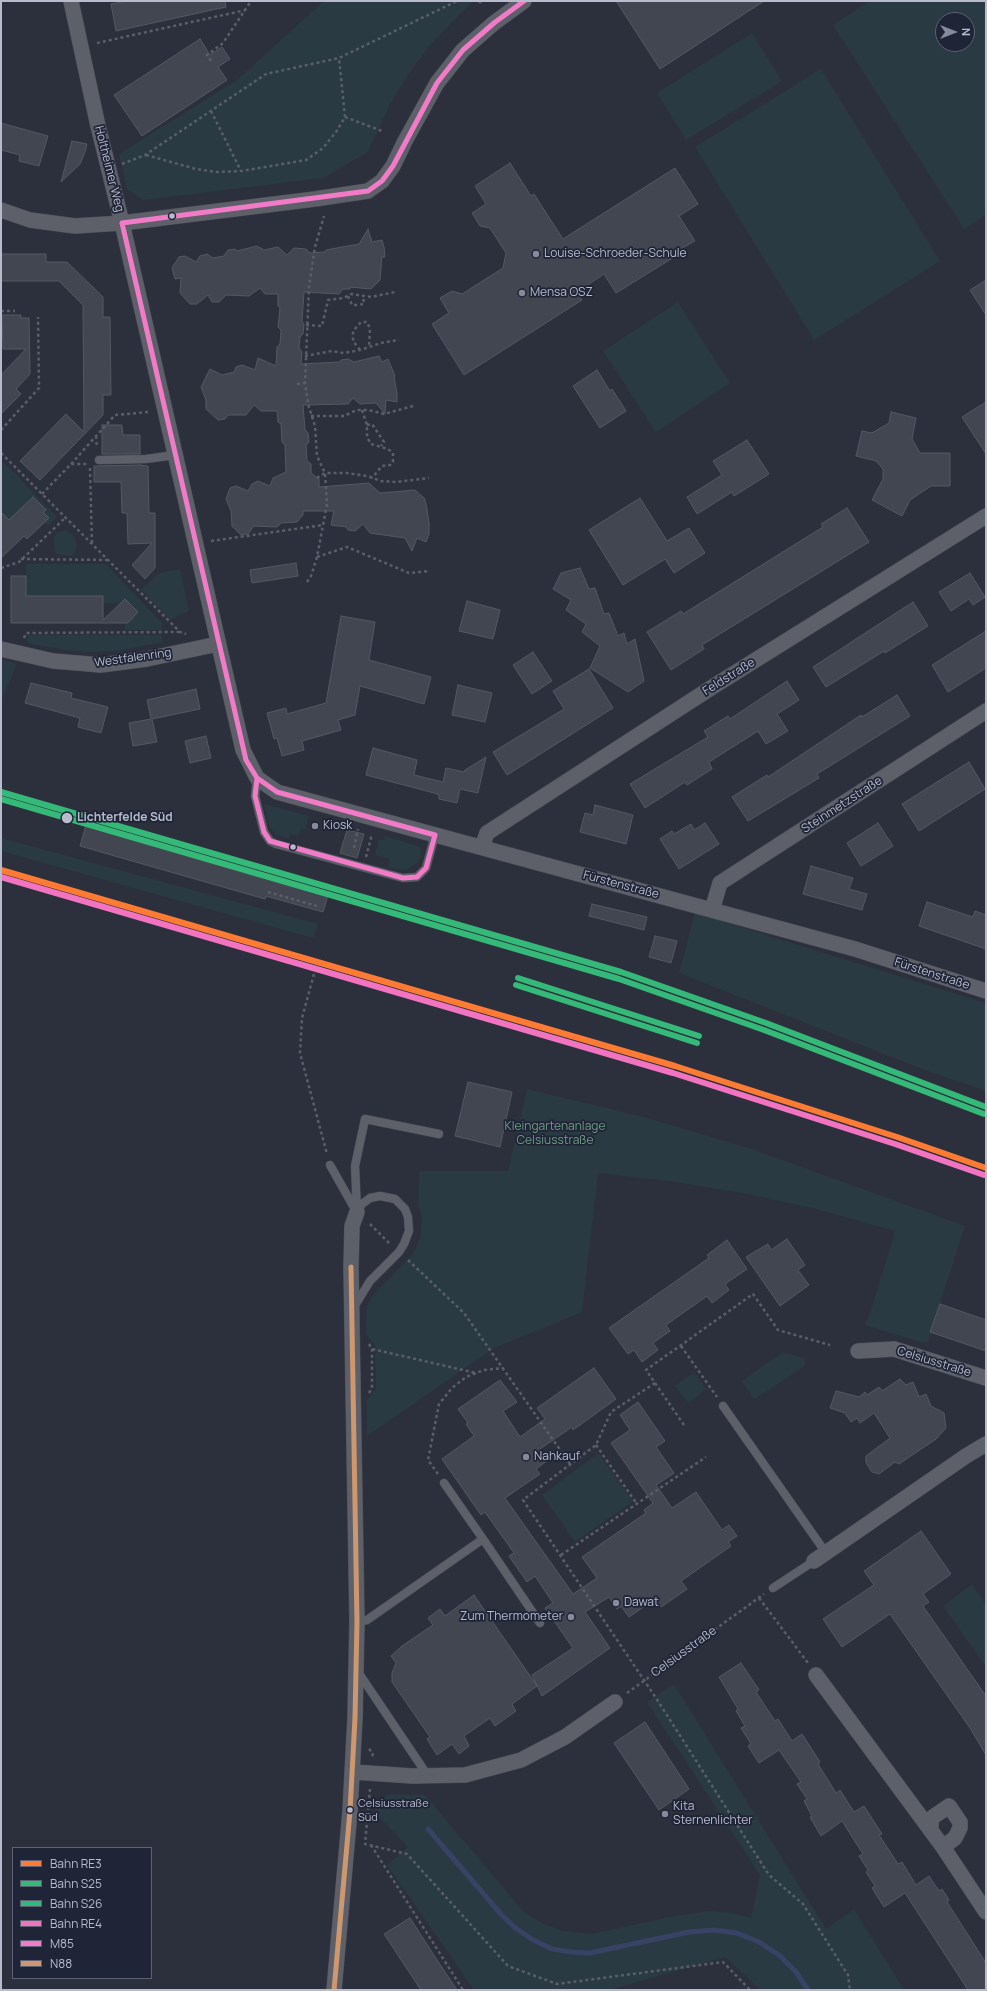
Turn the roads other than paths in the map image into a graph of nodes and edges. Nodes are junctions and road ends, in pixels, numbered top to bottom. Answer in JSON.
{"nodes":[{"id":1,"x":71,"y":1,"type":"edge"},
{"id":2,"x":524,"y":1,"type":"edge"},
{"id":3,"x":1,"y":210,"type":"edge"},
{"id":4,"x":122,"y":223,"type":"junction"},
{"id":5,"x":175,"y":455,"type":"junction"},
{"id":6,"x":98,"y":460,"type":"dead end"},
{"id":7,"x":984,"y":521,"type":"edge"},
{"id":8,"x":218,"y":644,"type":"junction"},
{"id":9,"x":1,"y":649,"type":"edge"},
{"id":10,"x":986,"y":711,"type":"edge"},
{"id":11,"x":256,"y":782,"type":"junction"},
{"id":12,"x":435,"y":834,"type":"junction"},
{"id":13,"x":482,"y":847,"type":"junction"},
{"id":14,"x":712,"y":910,"type":"junction"},
{"id":15,"x":986,"y":991,"type":"edge"},
{"id":16,"x":439,"y":1134,"type":"dead end"},
{"id":17,"x":330,"y":1166,"type":"road end"},
{"id":18,"x":357,"y":1212,"type":"junction"},
{"id":19,"x":352,"y":1310,"type":"junction"},
{"id":20,"x":858,"y":1351,"type":"dead end"},
{"id":21,"x":986,"y":1378,"type":"edge"},
{"id":22,"x":723,"y":1406,"type":"road end"},
{"id":23,"x":986,"y":1444,"type":"edge"},
{"id":24,"x":444,"y":1483,"type":"road end"},
{"id":25,"x":483,"y":1539,"type":"junction"},
{"id":26,"x":826,"y":1553,"type":"junction"},
{"id":27,"x":814,"y":1561,"type":"joint"},
{"id":28,"x":773,"y":1588,"type":"road end"},
{"id":29,"x":357,"y":1622,"type":"junction"},
{"id":30,"x":540,"y":1623,"type":"dead end"},
{"id":31,"x":356,"y":1669,"type":"junction"},
{"id":32,"x":816,"y":1675,"type":"road end"},
{"id":33,"x":615,"y":1702,"type":"road end"},
{"id":34,"x":353,"y":1772,"type":"junction"},
{"id":35,"x":428,"y":1776,"type":"junction"},
{"id":36,"x":931,"y":1830,"type":"junction"},
{"id":37,"x":943,"y":1847,"type":"junction"},
{"id":38,"x":986,"y":1912,"type":"edge"},
{"id":39,"x":334,"y":1990,"type":"edge"}],
"edges":[{"from":1,"to":4,"type":"street","name":"Holtheimer Weg"},
{"from":2,"to":4,"type":"street"},
{"from":3,"to":4,"type":"street"},
{"from":4,"to":5,"type":"street","name":"Holtheimer Weg"},
{"from":5,"to":6,"type":"lane"},
{"from":5,"to":8,"type":"street","name":"Holtheimer Weg"},
{"from":7,"to":13,"type":"street","name":"Feldstraße"},
{"from":8,"to":9,"type":"street","name":"Westfalenring"},
{"from":8,"to":11,"type":"street","name":"Holtheimer Weg"},
{"from":10,"to":14,"type":"street","name":"Steinmetzstraße"},
{"from":11,"to":12,"type":"street","name":"Fürstenstraße"},
{"from":11,"to":12,"type":"lane"},
{"from":12,"to":13,"type":"street","name":"Fürstenstraße"},
{"from":13,"to":14,"type":"street","name":"Fürstenstraße"},
{"from":14,"to":15,"type":"street","name":"Fürstenstraße"},
{"from":16,"to":18,"type":"lane"},
{"from":17,"to":18,"type":"lane"},
{"from":18,"to":19,"type":"street"},
{"from":18,"to":19,"type":"lane"},
{"from":19,"to":29,"type":"street"},
{"from":20,"to":21,"type":"street","name":"Celsiusstraße"},
{"from":22,"to":26,"type":"lane"},
{"from":23,"to":26,"type":"street"},
{"from":24,"to":25,"type":"lane"},
{"from":25,"to":29,"type":"lane"},
{"from":25,"to":30,"type":"lane"},
{"from":26,"to":27,"type":"street"},
{"from":27,"to":28,"type":"lane"},
{"from":29,"to":31,"type":"street"},
{"from":31,"to":34,"type":"street"},
{"from":31,"to":35,"type":"lane"},
{"from":32,"to":36,"type":"street"},
{"from":33,"to":35,"type":"street"},
{"from":34,"to":35,"type":"street"},
{"from":34,"to":39,"type":"street"},
{"from":36,"to":37,"type":"street"},
{"from":36,"to":37,"type":"street"},
{"from":37,"to":38,"type":"street"}]}
